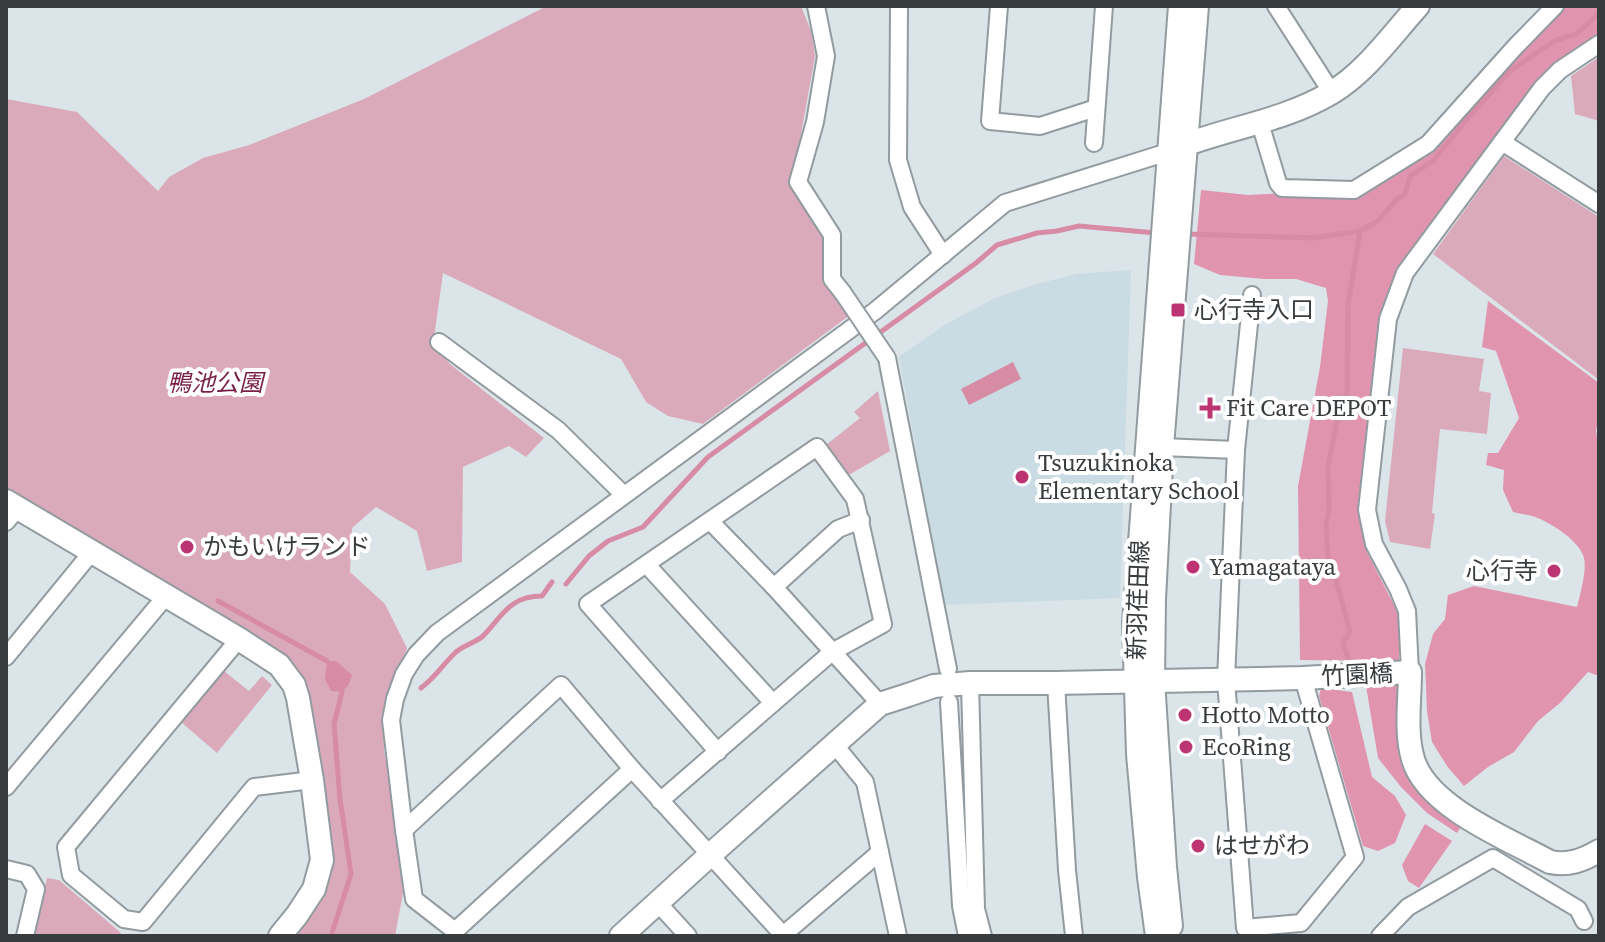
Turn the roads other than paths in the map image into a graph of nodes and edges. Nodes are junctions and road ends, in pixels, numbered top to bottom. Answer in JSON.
{"nodes":[{"id":1,"x":816,"y":6,"type":"edge"},
{"id":2,"x":899,"y":6,"type":"edge"},
{"id":3,"x":999,"y":6,"type":"edge"},
{"id":4,"x":1104,"y":6,"type":"edge"},
{"id":5,"x":1180,"y":6,"type":"edge"},
{"id":6,"x":1197,"y":6,"type":"edge"},
{"id":7,"x":1276,"y":6,"type":"edge"},
{"id":8,"x":1418,"y":6,"type":"edge"},
{"id":9,"x":1555,"y":6,"type":"edge"},
{"id":10,"x":1599,"y":44,"type":"edge"},
{"id":11,"x":1332,"y":93,"type":"junction"},
{"id":12,"x":1096,"y":108,"type":"junction"},
{"id":13,"x":1260,"y":123,"type":"junction"},
{"id":14,"x":1502,"y":142,"type":"junction"},
{"id":15,"x":1094,"y":143,"type":"dead end"},
{"id":16,"x":1177,"y":148,"type":"junction"},
{"id":17,"x":1599,"y":204,"type":"edge"},
{"id":18,"x":943,"y":255,"type":"junction"},
{"id":19,"x":1168,"y":264,"type":"junction"},
{"id":20,"x":1252,"y":295,"type":"dead end"},
{"id":21,"x":439,"y":342,"type":"dead end"},
{"id":22,"x":1162,"y":447,"type":"junction"},
{"id":23,"x":1236,"y":450,"type":"junction"},
{"id":24,"x":624,"y":495,"type":"junction"},
{"id":25,"x":10,"y":511,"type":"edge"},
{"id":26,"x":861,"y":520,"type":"junction"},
{"id":27,"x":710,"y":521,"type":"junction"},
{"id":28,"x":91,"y":553,"type":"junction"},
{"id":29,"x":647,"y":565,"type":"junction"},
{"id":30,"x":774,"y":587,"type":"junction"},
{"id":31,"x":166,"y":596,"type":"junction"},
{"id":32,"x":239,"y":639,"type":"junction"},
{"id":33,"x":832,"y":652,"type":"junction"},
{"id":34,"x":6,"y":657,"type":"edge"},
{"id":35,"x":948,"y":669,"type":"dead end"},
{"id":36,"x":1410,"y":672,"type":"junction"},
{"id":37,"x":1303,"y":678,"type":"junction"},
{"id":38,"x":1226,"y":680,"type":"junction"},
{"id":39,"x":1144,"y":681,"type":"junction"},
{"id":40,"x":970,"y":683,"type":"junction"},
{"id":41,"x":1056,"y":683,"type":"junction"},
{"id":42,"x":949,"y":702,"type":"dead end"},
{"id":43,"x":773,"y":703,"type":"junction"},
{"id":44,"x":880,"y":704,"type":"junction"},
{"id":45,"x":834,"y":744,"type":"junction"},
{"id":46,"x":718,"y":752,"type":"junction"},
{"id":47,"x":632,"y":769,"type":"junction"},
{"id":48,"x":312,"y":780,"type":"junction"},
{"id":49,"x":6,"y":787,"type":"edge"},
{"id":50,"x":660,"y":801,"type":"junction"},
{"id":51,"x":404,"y":830,"type":"junction"},
{"id":52,"x":1599,"y":851,"type":"edge"},
{"id":53,"x":880,"y":852,"type":"junction"},
{"id":54,"x":710,"y":855,"type":"junction"},
{"id":55,"x":6,"y":869,"type":"edge"},
{"id":56,"x":657,"y":902,"type":"junction"},
{"id":57,"x":1584,"y":921,"type":"dead end"},
{"id":58,"x":1244,"y":932,"type":"edge"},
{"id":59,"x":784,"y":935,"type":"edge"},
{"id":60,"x":25,"y":936,"type":"edge"},
{"id":61,"x":280,"y":936,"type":"edge"},
{"id":62,"x":621,"y":936,"type":"edge"},
{"id":63,"x":688,"y":936,"type":"edge"},
{"id":64,"x":898,"y":936,"type":"edge"},
{"id":65,"x":967,"y":936,"type":"edge"},
{"id":66,"x":983,"y":936,"type":"edge"},
{"id":67,"x":1074,"y":936,"type":"edge"},
{"id":68,"x":1157,"y":936,"type":"edge"},
{"id":69,"x":1172,"y":936,"type":"edge"},
{"id":70,"x":1380,"y":936,"type":"edge"}],
"edges":[{"from":1,"to":35,"type":"street","bridge":true},
{"from":2,"to":18,"type":"street"},
{"from":3,"to":12,"type":"street"},
{"from":4,"to":12,"type":"street"},
{"from":5,"to":16,"type":"street"},
{"from":6,"to":16,"type":"street"},
{"from":7,"to":11,"type":"street"},
{"from":8,"to":11,"type":"street"},
{"from":9,"to":13,"type":"street"},
{"from":10,"to":14,"type":"street"},
{"from":11,"to":13,"type":"street"},
{"from":12,"to":15,"type":"street"},
{"from":13,"to":16,"type":"street"},
{"from":14,"to":17,"type":"street"},
{"from":14,"to":36,"type":"street"},
{"from":16,"to":18,"type":"street"},
{"from":16,"to":19,"type":"street"},
{"from":18,"to":24,"type":"street"},
{"from":19,"to":22,"type":"street","name":"新羽荏田線"},
{"from":19,"to":39,"type":"street","name":"新羽荏田線"},
{"from":20,"to":23,"type":"street"},
{"from":21,"to":24,"type":"street"},
{"from":22,"to":23,"type":"street"},
{"from":22,"to":39,"type":"street","name":"新羽荏田線"},
{"from":23,"to":38,"type":"street"},
{"from":24,"to":51,"type":"street"},
{"from":25,"to":28,"type":"street"},
{"from":26,"to":27,"type":"street"},
{"from":26,"to":30,"type":"street"},
{"from":26,"to":33,"type":"street"},
{"from":27,"to":29,"type":"street"},
{"from":27,"to":30,"type":"street"},
{"from":28,"to":31,"type":"street"},
{"from":28,"to":34,"type":"street"},
{"from":29,"to":43,"type":"street"},
{"from":29,"to":46,"type":"street"},
{"from":30,"to":33,"type":"street"},
{"from":31,"to":32,"type":"street"},
{"from":31,"to":49,"type":"street"},
{"from":32,"to":48,"type":"street"},
{"from":32,"to":48,"type":"street"},
{"from":33,"to":43,"type":"street"},
{"from":33,"to":44,"type":"street"},
{"from":36,"to":37,"type":"street","name":"竹園橋"},
{"from":36,"to":52,"type":"street"},
{"from":37,"to":38,"type":"street","name":"竹園橋"},
{"from":37,"to":58,"type":"street"},
{"from":38,"to":39,"type":"street","name":"竹園橋"},
{"from":38,"to":58,"type":"street"},
{"from":39,"to":41,"type":"street","name":"竹園橋"},
{"from":39,"to":68,"type":"street","name":"新羽荏田線"},
{"from":39,"to":69,"type":"street","name":"新羽荏田線"},
{"from":40,"to":41,"type":"street","name":"竹園橋"},
{"from":40,"to":44,"type":"street","name":"竹園橋"},
{"from":40,"to":66,"type":"street"},
{"from":41,"to":67,"type":"street"},
{"from":42,"to":65,"type":"street"},
{"from":43,"to":46,"type":"street"},
{"from":44,"to":45,"type":"street"},
{"from":45,"to":53,"type":"street"},
{"from":45,"to":54,"type":"street"},
{"from":46,"to":50,"type":"street"},
{"from":47,"to":50,"type":"street"},
{"from":47,"to":51,"type":"street"},
{"from":47,"to":51,"type":"street"},
{"from":48,"to":61,"type":"street"},
{"from":50,"to":54,"type":"street"},
{"from":53,"to":59,"type":"street"},
{"from":53,"to":64,"type":"street"},
{"from":54,"to":56,"type":"street"},
{"from":54,"to":59,"type":"street"},
{"from":55,"to":60,"type":"street"},
{"from":56,"to":62,"type":"street"},
{"from":56,"to":63,"type":"street"},
{"from":57,"to":70,"type":"street"}]}
